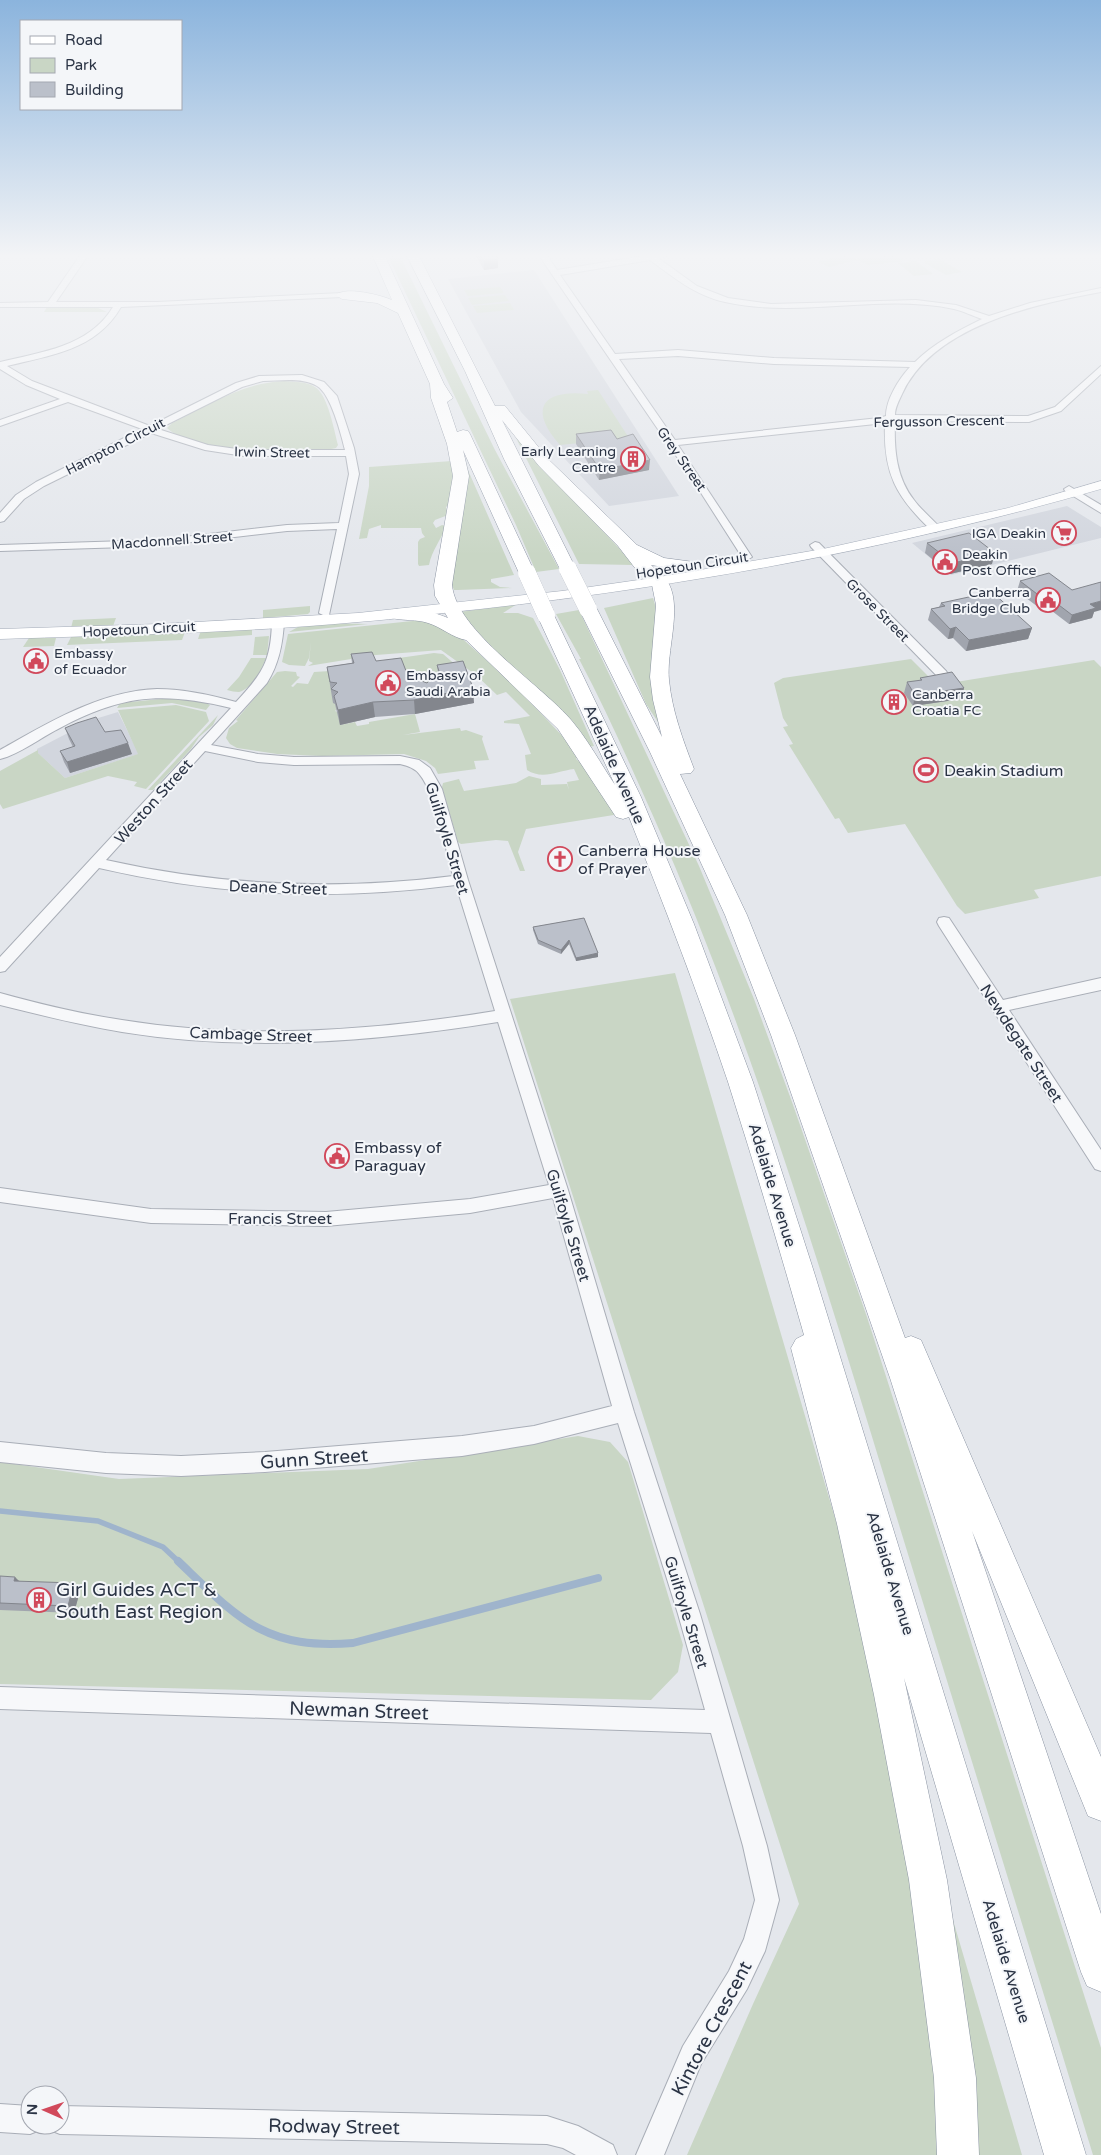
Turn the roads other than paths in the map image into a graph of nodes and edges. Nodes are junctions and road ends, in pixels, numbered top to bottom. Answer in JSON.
{"nodes":[{"id":1,"x":35,"y":355,"type":"edge"},
{"id":2,"x":424,"y":355,"type":"edge"},
{"id":3,"x":464,"y":355,"type":"edge"},
{"id":4,"x":653,"y":355,"type":"edge"},
{"id":5,"x":699,"y":355,"type":"edge"},
{"id":6,"x":929,"y":355,"type":"edge"},
{"id":7,"x":613,"y":357,"type":"joint"},
{"id":8,"x":916,"y":364,"type":"junction"},
{"id":9,"x":0,"y":365,"type":"edge"},
{"id":10,"x":1101,"y":369,"type":"edge"},
{"id":11,"x":472,"y":371,"type":"junction"},
{"id":12,"x":437,"y":384,"type":"junction"},
{"id":13,"x":68,"y":399,"type":"junction"},
{"id":14,"x":888,"y":418,"type":"junction"},
{"id":15,"x":0,"y":423,"type":"edge"},
{"id":16,"x":149,"y":428,"type":"junction"},
{"id":17,"x":671,"y":443,"type":"junction"},
{"id":18,"x":350,"y":453,"type":"junction"},
{"id":19,"x":1101,"y":480,"type":"edge"},
{"id":20,"x":1101,"y":485,"type":"edge"},
{"id":21,"x":1072,"y":492,"type":"junction"},
{"id":22,"x":1101,"y":510,"type":"edge"},
{"id":23,"x":0,"y":519,"type":"edge"},
{"id":24,"x":343,"y":526,"type":"junction"},
{"id":25,"x":933,"y":526,"type":"junction"},
{"id":26,"x":624,"y":542,"type":"junction"},
{"id":27,"x":0,"y":548,"type":"edge"},
{"id":28,"x":819,"y":549,"type":"junction"},
{"id":29,"x":750,"y":561,"type":"junction"},
{"id":30,"x":688,"y":566,"type":"junction"},
{"id":31,"x":654,"y":577,"type":"junction"},
{"id":32,"x":448,"y":604,"type":"junction"},
{"id":33,"x":398,"y":614,"type":"junction"},
{"id":34,"x":325,"y":616,"type":"junction"},
{"id":35,"x":278,"y":621,"type":"junction"},
{"id":36,"x":0,"y":634,"type":"edge"},
{"id":37,"x":476,"y":642,"type":"junction"},
{"id":38,"x":942,"y":674,"type":"edge"},
{"id":39,"x":239,"y":706,"type":"junction"},
{"id":40,"x":202,"y":747,"type":"junction"},
{"id":41,"x":0,"y":754,"type":"edge"},
{"id":42,"x":96,"y":863,"type":"junction"},
{"id":43,"x":664,"y":877,"type":"junction"},
{"id":44,"x":461,"y":880,"type":"junction"},
{"id":45,"x":736,"y":915,"type":"junction"},
{"id":46,"x":944,"y":922,"type":"dead end"},
{"id":47,"x":0,"y":967,"type":"edge"},
{"id":48,"x":1101,"y":984,"type":"edge"},
{"id":49,"x":0,"y":999,"type":"edge"},
{"id":50,"x":999,"y":1007,"type":"junction"},
{"id":51,"x":504,"y":1015,"type":"junction"},
{"id":52,"x":1101,"y":1164,"type":"edge"},
{"id":53,"x":559,"y":1190,"type":"junction"},
{"id":54,"x":0,"y":1195,"type":"edge"},
{"id":55,"x":849,"y":1218,"type":"junction"},
{"id":56,"x":800,"y":1272,"type":"junction"},
{"id":57,"x":624,"y":1412,"type":"junction"},
{"id":58,"x":0,"y":1452,"type":"edge"},
{"id":59,"x":0,"y":1698,"type":"edge"},
{"id":60,"x":719,"y":1722,"type":"junction"},
{"id":61,"x":1101,"y":1803,"type":"edge"},
{"id":62,"x":767,"y":1900,"type":"joint"},
{"id":63,"x":1101,"y":1972,"type":"edge"},
{"id":64,"x":0,"y":2118,"type":"edge"},
{"id":65,"x":20,"y":2119,"type":"edge"},
{"id":66,"x":70,"y":2120,"type":"edge"},
{"id":67,"x":603,"y":2155,"type":"edge"},
{"id":68,"x":650,"y":2155,"type":"edge"},
{"id":69,"x":958,"y":2155,"type":"edge"},
{"id":70,"x":1065,"y":2155,"type":"edge"}],
"edges":[{"from":1,"to":9,"type":"street"},
{"from":2,"to":12,"type":"highway","name":"Adelaide Avenue"},
{"from":3,"to":11,"type":"highway"},
{"from":4,"to":7,"type":"street"},
{"from":5,"to":8,"type":"street"},
{"from":6,"to":8,"type":"street"},
{"from":7,"to":17,"type":"street","name":"Grey Street"},
{"from":8,"to":14,"type":"street"},
{"from":9,"to":13,"type":"street","name":"Irwin Street"},
{"from":10,"to":14,"type":"street","name":"Fergusson Crescent"},
{"from":11,"to":26,"type":"highway"},
{"from":11,"to":45,"type":"highway","bridge":true},
{"from":12,"to":32,"type":"highway"},
{"from":12,"to":43,"type":"highway","name":"Adelaide Avenue","bridge":true},
{"from":13,"to":15,"type":"street"},
{"from":13,"to":16,"type":"street","name":"Irwin Street"},
{"from":14,"to":17,"type":"street","name":"Fergusson Crescent"},
{"from":14,"to":25,"type":"street"},
{"from":16,"to":18,"type":"street","name":"Irwin Street"},
{"from":16,"to":18,"type":"street","name":"Hampton Circuit"},
{"from":16,"to":23,"type":"street","name":"Hampton Circuit"},
{"from":17,"to":29,"type":"street","name":"Grey Street"},
{"from":18,"to":24,"type":"street","name":"Hampton Circuit"},
{"from":19,"to":21,"type":"main road","name":"Hopetoun Circuit"},
{"from":20,"to":21,"type":"main road","name":"Hopetoun Circuit"},
{"from":21,"to":22,"type":"street"},
{"from":21,"to":25,"type":"main road","name":"Hopetoun Circuit"},
{"from":24,"to":27,"type":"street","name":"Macdonnell Street"},
{"from":24,"to":34,"type":"street","name":"Hampton Circuit"},
{"from":25,"to":28,"type":"main road","name":"Hopetoun Circuit"},
{"from":26,"to":30,"type":"highway"},
{"from":26,"to":31,"type":"highway"},
{"from":28,"to":29,"type":"main road","name":"Hopetoun Circuit"},
{"from":28,"to":38,"type":"street","name":"Grose Street"},
{"from":29,"to":30,"type":"main road","name":"Hopetoun Circuit"},
{"from":29,"to":31,"type":"main road","name":"Hopetoun Circuit"},
{"from":30,"to":31,"type":"main road","name":"Hopetoun Circuit"},
{"from":31,"to":32,"type":"main road","name":"Hopetoun Circuit"},
{"from":31,"to":45,"type":"highway"},
{"from":32,"to":33,"type":"main road","name":"Hopetoun Circuit"},
{"from":32,"to":34,"type":"main road","name":"Hopetoun Circuit"},
{"from":32,"to":37,"type":"highway"},
{"from":33,"to":34,"type":"main road","name":"Hopetoun Circuit"},
{"from":33,"to":37,"type":"highway"},
{"from":34,"to":35,"type":"main road","name":"Hopetoun Circuit"},
{"from":35,"to":36,"type":"main road","name":"Hopetoun Circuit"},
{"from":35,"to":39,"type":"street","name":"Weston Street"},
{"from":37,"to":43,"type":"highway"},
{"from":39,"to":40,"type":"street","name":"Weston Street"},
{"from":39,"to":41,"type":"street"},
{"from":40,"to":42,"type":"street","name":"Weston Street"},
{"from":40,"to":44,"type":"street","name":"Guilfoyle Street"},
{"from":42,"to":44,"type":"street","name":"Deane Street"},
{"from":42,"to":47,"type":"street","name":"Weston Street"},
{"from":43,"to":56,"type":"highway","name":"Adelaide Avenue"},
{"from":44,"to":51,"type":"street","name":"Guilfoyle Street"},
{"from":45,"to":55,"type":"highway"},
{"from":46,"to":50,"type":"street","name":"Newdegate Street"},
{"from":48,"to":50,"type":"street"},
{"from":49,"to":51,"type":"street","name":"Cambage Street"},
{"from":50,"to":52,"type":"street","name":"Newdegate Street"},
{"from":51,"to":53,"type":"street","name":"Guilfoyle Street"},
{"from":53,"to":54,"type":"street","name":"Francis Street"},
{"from":53,"to":57,"type":"street","name":"Guilfoyle Street"},
{"from":55,"to":61,"type":"highway"},
{"from":55,"to":63,"type":"highway"},
{"from":56,"to":69,"type":"highway"},
{"from":56,"to":70,"type":"highway","name":"Adelaide Avenue"},
{"from":57,"to":58,"type":"street","name":"Gunn Street"},
{"from":57,"to":60,"type":"street","name":"Guilfoyle Street"},
{"from":59,"to":60,"type":"street","name":"Newman Street"},
{"from":60,"to":62,"type":"street","name":"Guilfoyle Street"},
{"from":62,"to":68,"type":"street","name":"Kintore Crescent"},
{"from":64,"to":65,"type":"street"},
{"from":66,"to":67,"type":"street","name":"Rodway Street"}]}
